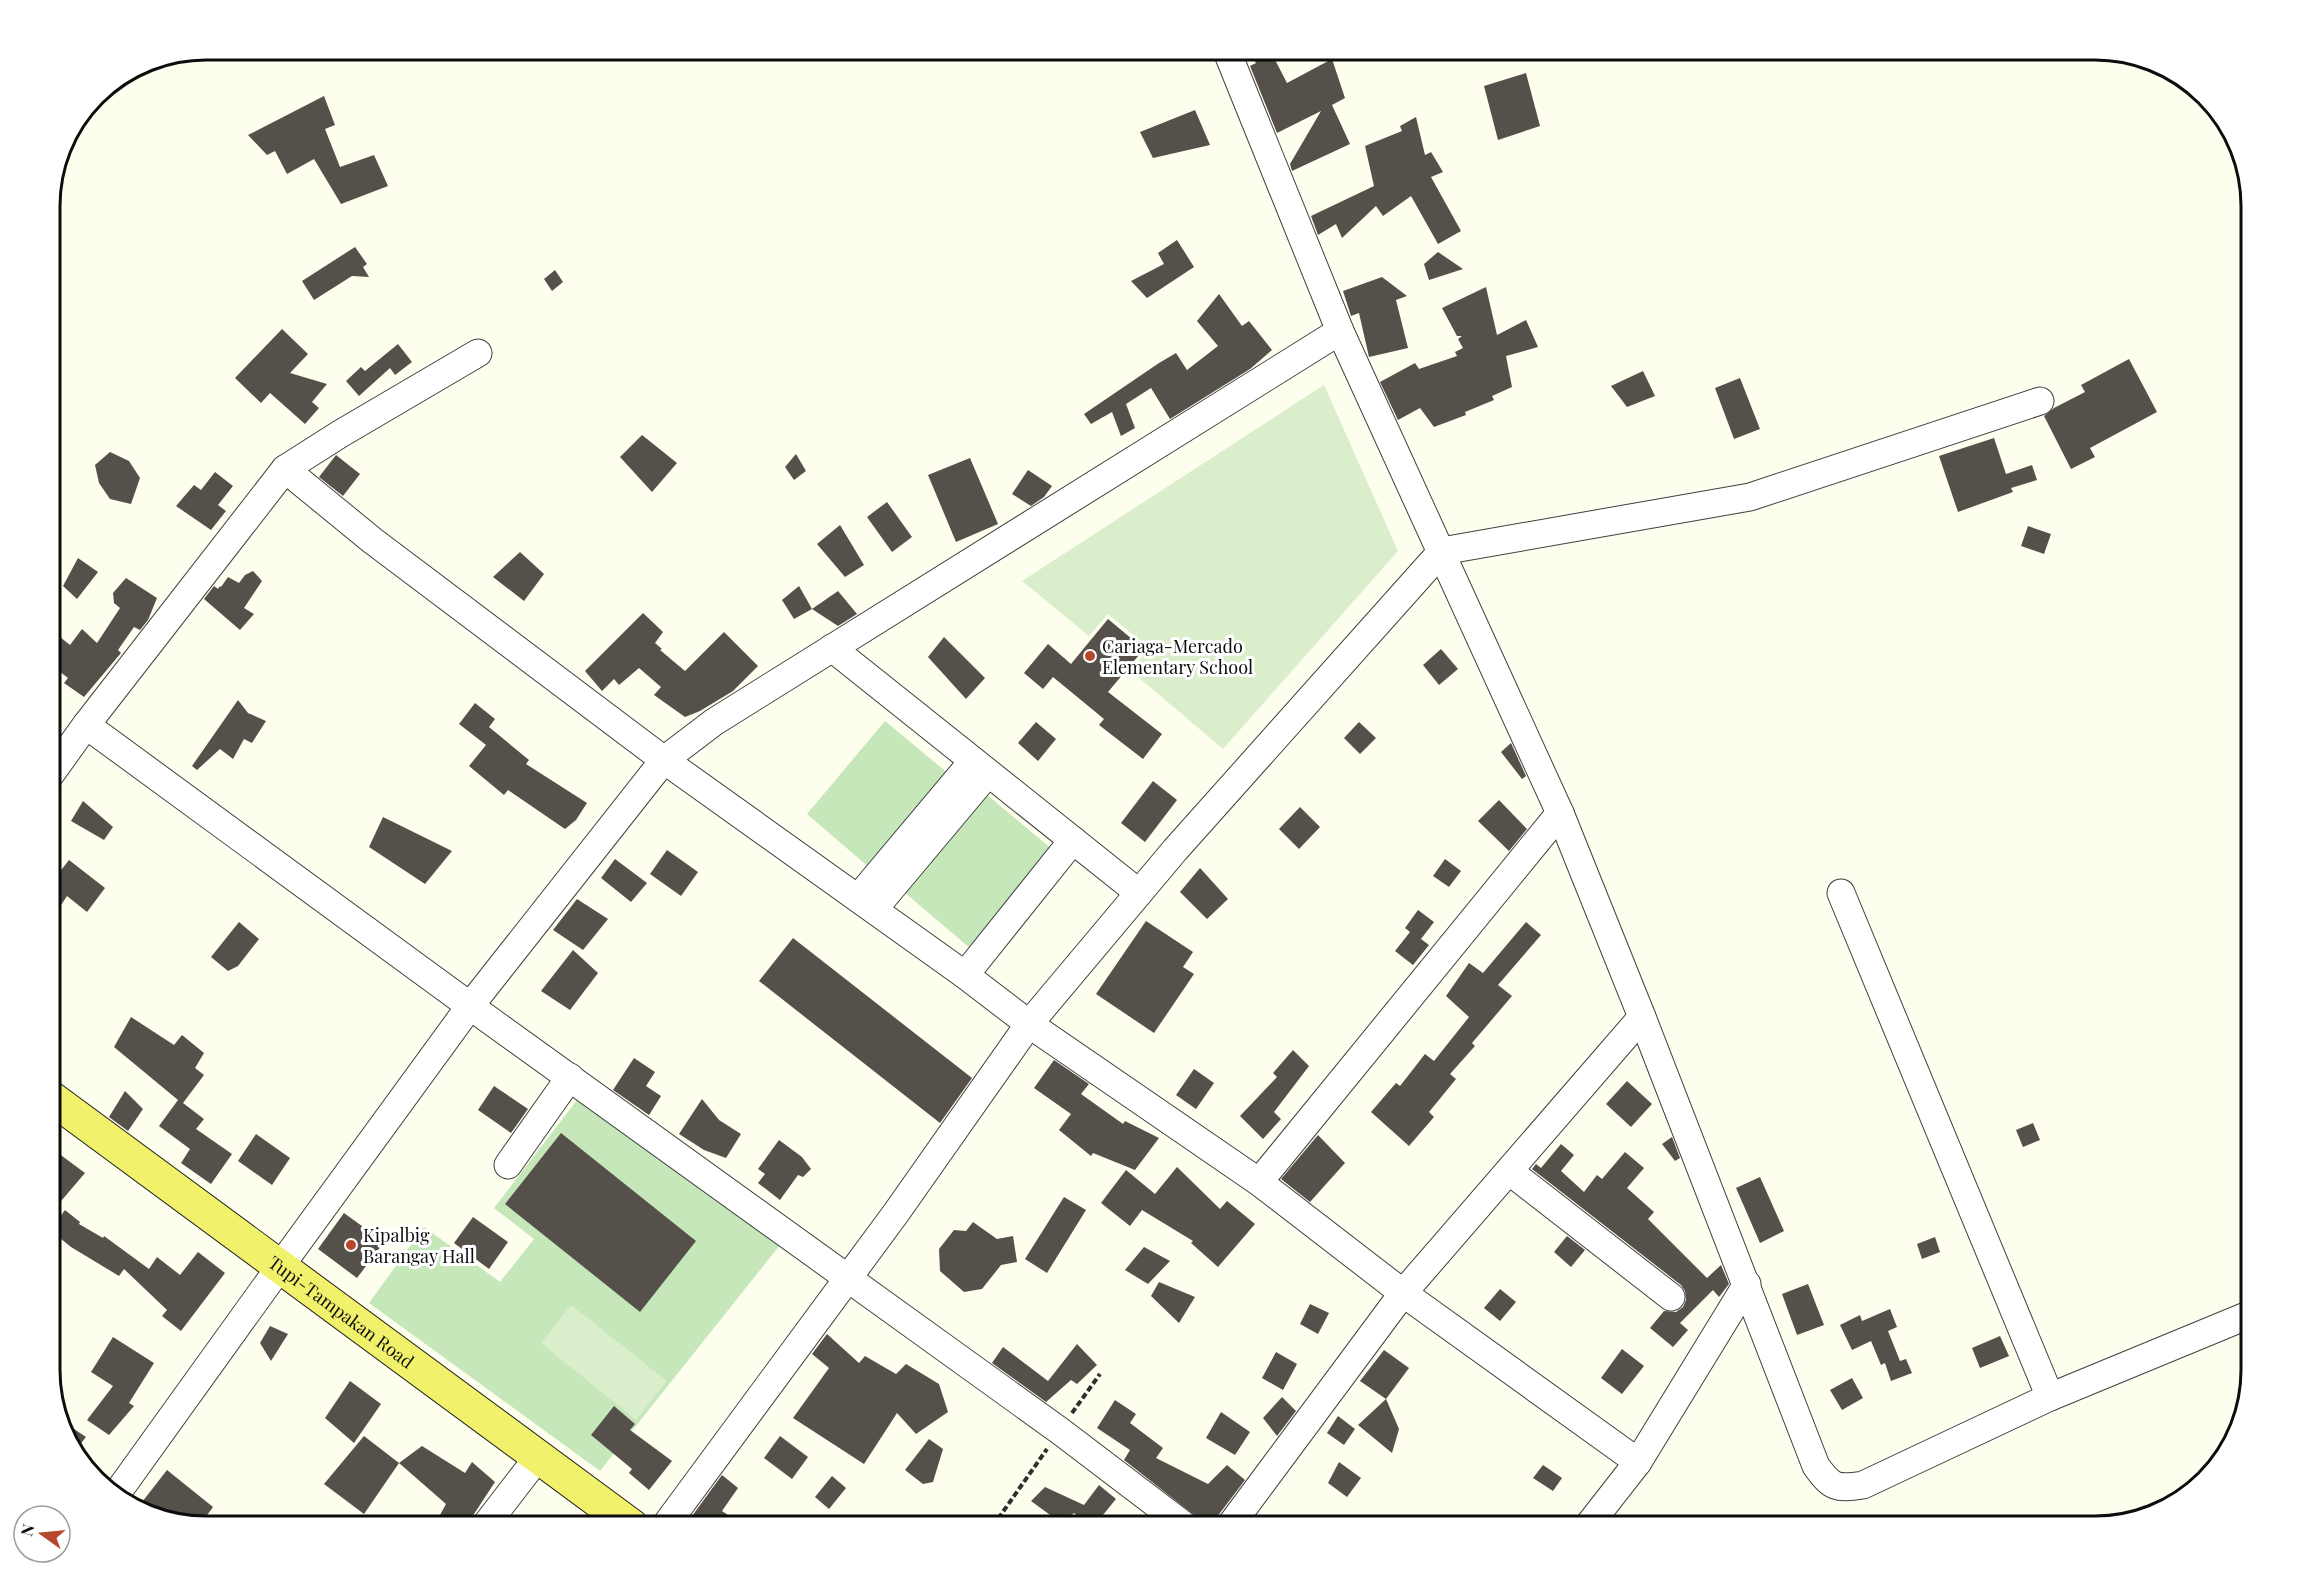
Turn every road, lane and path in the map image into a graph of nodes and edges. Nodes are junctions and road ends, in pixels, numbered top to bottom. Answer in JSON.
{"nodes":[{"id":1,"x":1230,"y":60,"type":"edge"},
{"id":2,"x":1341,"y":331,"type":"junction"},
{"id":3,"x":478,"y":353,"type":"dead end"},
{"id":4,"x":2040,"y":401,"type":"dead end"},
{"id":5,"x":285,"y":469,"type":"junction"},
{"id":6,"x":1442,"y":551,"type":"junction"},
{"id":7,"x":832,"y":648,"type":"junction"},
{"id":8,"x":86,"y":725,"type":"junction"},
{"id":9,"x":664,"y":760,"type":"junction"},
{"id":10,"x":60,"y":761,"type":"edge"},
{"id":11,"x":980,"y":767,"type":"junction"},
{"id":12,"x":1560,"y":813,"type":"junction"},
{"id":13,"x":1073,"y":840,"type":"junction"},
{"id":14,"x":1139,"y":893,"type":"junction"},
{"id":15,"x":1841,"y":893,"type":"dead end"},
{"id":16,"x":866,"y":904,"type":"junction"},
{"id":17,"x":965,"y":975,"type":"junction"},
{"id":18,"x":470,"y":1006,"type":"junction"},
{"id":19,"x":1642,"y":1017,"type":"junction"},
{"id":20,"x":1029,"y":1024,"type":"junction"},
{"id":21,"x":570,"y":1077,"type":"junction"},
{"id":22,"x":60,"y":1104,"type":"edge"},
{"id":23,"x":508,"y":1165,"type":"dead end"},
{"id":24,"x":1509,"y":1171,"type":"junction"},
{"id":25,"x":1259,"y":1182,"type":"junction"},
{"id":26,"x":279,"y":1268,"type":"junction"},
{"id":27,"x":849,"y":1277,"type":"junction"},
{"id":28,"x":1747,"y":1284,"type":"junction"},
{"id":29,"x":1403,"y":1293,"type":"junction"},
{"id":30,"x":1671,"y":1297,"type":"dead end"},
{"id":31,"x":2241,"y":1319,"type":"edge"},
{"id":32,"x":2050,"y":1397,"type":"junction"},
{"id":33,"x":538,"y":1457,"type":"junction"},
{"id":34,"x":1638,"y":1462,"type":"junction"},
{"id":35,"x":121,"y":1488,"type":"edge"},
{"id":36,"x":493,"y":1516,"type":"edge"},
{"id":37,"x":617,"y":1516,"type":"edge"},
{"id":38,"x":672,"y":1516,"type":"edge"},
{"id":39,"x":1171,"y":1516,"type":"edge"},
{"id":40,"x":1238,"y":1516,"type":"edge"},
{"id":41,"x":1596,"y":1516,"type":"edge"}],
"edges":[{"from":1,"to":2,"type":"street"},
{"from":2,"to":6,"type":"street"},
{"from":2,"to":7,"type":"street"},
{"from":3,"to":5,"type":"street"},
{"from":4,"to":6,"type":"street"},
{"from":5,"to":8,"type":"street"},
{"from":5,"to":9,"type":"street"},
{"from":6,"to":12,"type":"street"},
{"from":6,"to":14,"type":"street"},
{"from":7,"to":9,"type":"street"},
{"from":7,"to":11,"type":"street"},
{"from":8,"to":10,"type":"street"},
{"from":8,"to":18,"type":"street"},
{"from":9,"to":16,"type":"street"},
{"from":9,"to":18,"type":"street"},
{"from":11,"to":13,"type":"street"},
{"from":11,"to":16,"type":"street"},
{"from":12,"to":19,"type":"street"},
{"from":12,"to":25,"type":"street"},
{"from":13,"to":14,"type":"street"},
{"from":13,"to":17,"type":"street"},
{"from":14,"to":20,"type":"street"},
{"from":15,"to":32,"type":"street"},
{"from":16,"to":17,"type":"street"},
{"from":17,"to":20,"type":"street"},
{"from":18,"to":21,"type":"street"},
{"from":18,"to":26,"type":"street"},
{"from":19,"to":24,"type":"street"},
{"from":19,"to":28,"type":"street"},
{"from":20,"to":25,"type":"street"},
{"from":20,"to":27,"type":"street"},
{"from":21,"to":23,"type":"street"},
{"from":21,"to":27,"type":"street"},
{"from":22,"to":26,"type":"main road","name":"Tupi-Tampakan Road"},
{"from":24,"to":29,"type":"street"},
{"from":24,"to":30,"type":"street"},
{"from":25,"to":29,"type":"street"},
{"from":26,"to":33,"type":"main road","name":"Tupi-Tampakan Road"},
{"from":26,"to":35,"type":"street"},
{"from":27,"to":38,"type":"street"},
{"from":27,"to":39,"type":"street"},
{"from":28,"to":32,"type":"street"},
{"from":28,"to":34,"type":"street"},
{"from":29,"to":34,"type":"street"},
{"from":29,"to":40,"type":"street"},
{"from":31,"to":32,"type":"street"},
{"from":33,"to":36,"type":"street"},
{"from":33,"to":37,"type":"main road","name":"Tupi-Tampakan Road"},
{"from":34,"to":41,"type":"street"}]}
